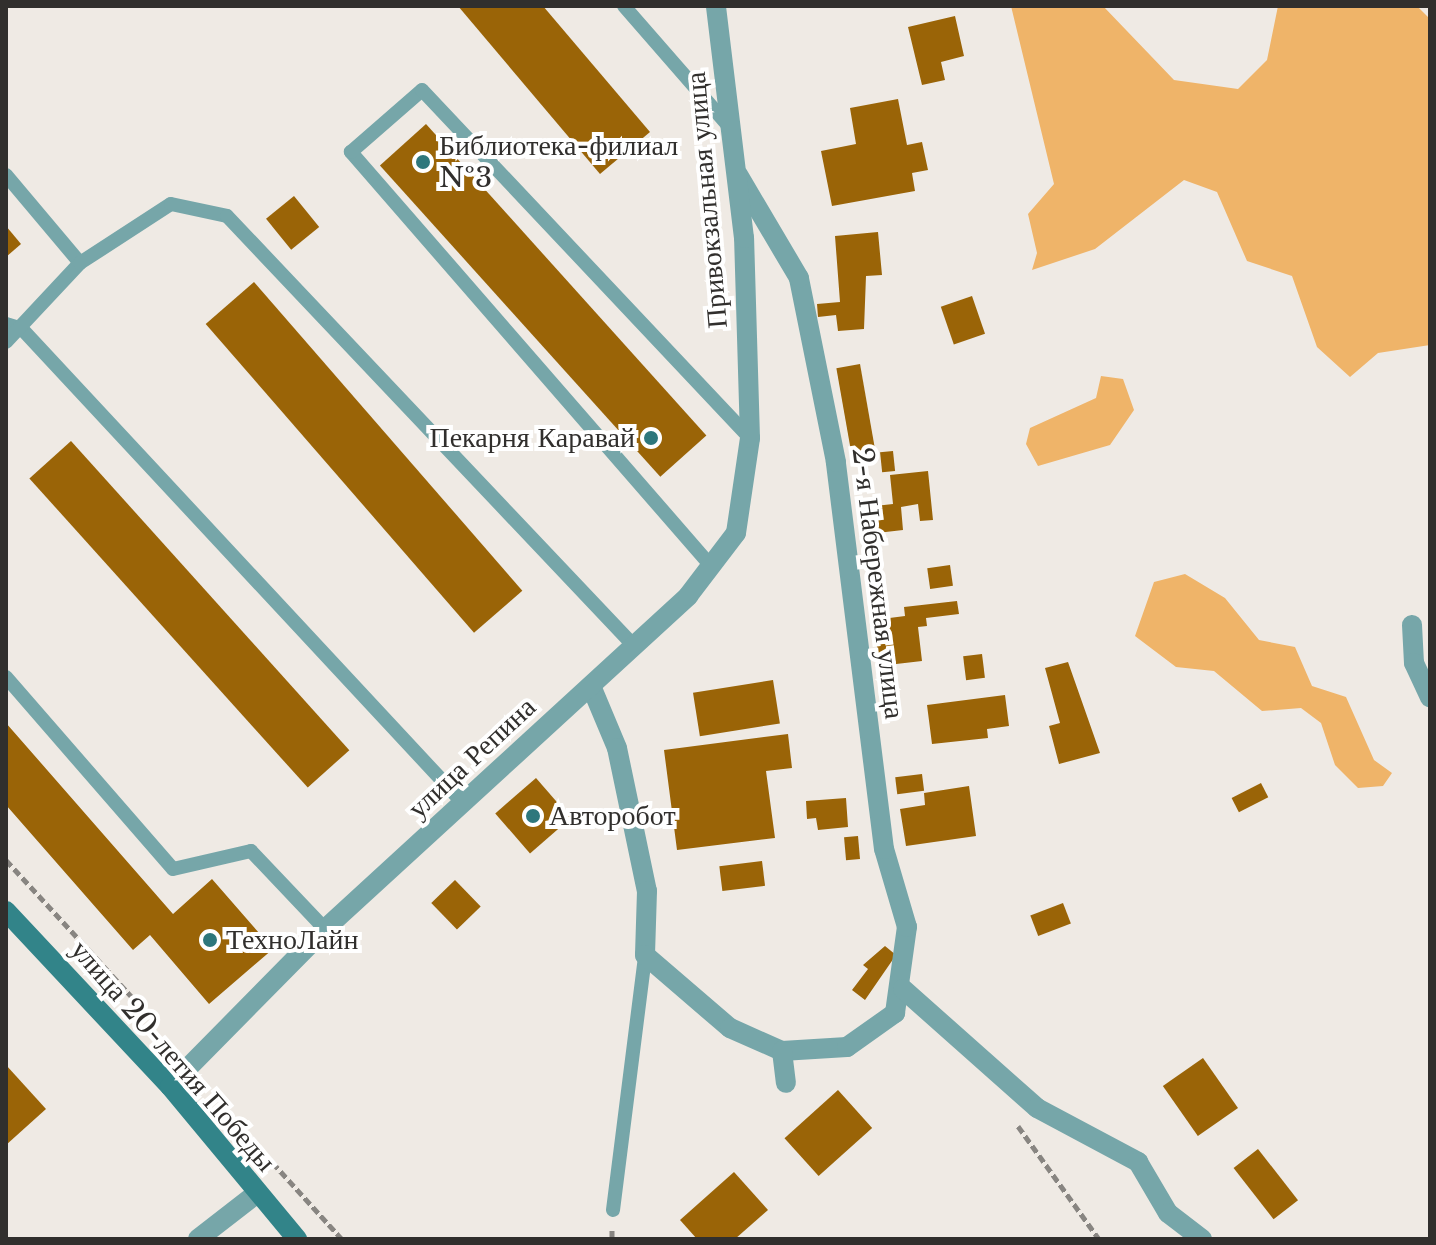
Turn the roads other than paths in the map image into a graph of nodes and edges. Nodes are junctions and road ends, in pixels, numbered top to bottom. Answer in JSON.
{"nodes":[{"id":1,"x":624,"y":6,"type":"edge"},
{"id":2,"x":716,"y":6,"type":"edge"},
{"id":3,"x":732,"y":131,"type":"junction"},
{"id":4,"x":6,"y":175,"type":"edge"},
{"id":5,"x":738,"y":175,"type":"junction"},
{"id":6,"x":80,"y":263,"type":"junction"},
{"id":7,"x":6,"y":324,"type":"edge"},
{"id":8,"x":22,"y":329,"type":"junction"},
{"id":9,"x":6,"y":342,"type":"edge"},
{"id":10,"x":750,"y":438,"type":"junction"},
{"id":11,"x":711,"y":566,"type":"junction"},
{"id":12,"x":1412,"y":625,"type":"dead end"},
{"id":13,"x":634,"y":646,"type":"junction"},
{"id":14,"x":6,"y":677,"type":"edge"},
{"id":15,"x":591,"y":686,"type":"junction"},
{"id":16,"x":1430,"y":697,"type":"edge"},
{"id":17,"x":464,"y":804,"type":"junction"},
{"id":18,"x":6,"y":911,"type":"edge"},
{"id":19,"x":325,"y":929,"type":"junction"},
{"id":20,"x":645,"y":955,"type":"junction"},
{"id":21,"x":903,"y":989,"type":"junction"},
{"id":22,"x":782,"y":1051,"type":"junction"},
{"id":23,"x":786,"y":1083,"type":"dead end"},
{"id":24,"x":170,"y":1086,"type":"junction"},
{"id":25,"x":256,"y":1194,"type":"junction"},
{"id":26,"x":613,"y":1210,"type":"dead end"},
{"id":27,"x":198,"y":1239,"type":"edge"},
{"id":28,"x":297,"y":1239,"type":"edge"},
{"id":29,"x":1202,"y":1239,"type":"edge"}],
"edges":[{"from":1,"to":3,"type":"lane"},
{"from":2,"to":3,"type":"street","name":"Привокзальная улица"},
{"from":3,"to":5,"type":"street","name":"Привокзальная улица"},
{"from":4,"to":6,"type":"lane"},
{"from":5,"to":10,"type":"street","name":"Привокзальная улица"},
{"from":5,"to":21,"type":"street","name":"2-я Набережная улица"},
{"from":6,"to":8,"type":"lane"},
{"from":6,"to":13,"type":"lane"},
{"from":7,"to":8,"type":"lane"},
{"from":8,"to":9,"type":"lane"},
{"from":8,"to":17,"type":"lane"},
{"from":10,"to":11,"type":"street","name":"улица Репина"},
{"from":10,"to":11,"type":"lane"},
{"from":11,"to":13,"type":"street","name":"улица Репина"},
{"from":12,"to":16,"type":"street"},
{"from":13,"to":15,"type":"street","name":"улица Репина"},
{"from":14,"to":19,"type":"lane"},
{"from":15,"to":17,"type":"street","name":"улица Репина"},
{"from":15,"to":20,"type":"street"},
{"from":17,"to":19,"type":"street","name":"улица Репина"},
{"from":18,"to":24,"type":"main road","name":"улица 20-летия Победы"},
{"from":19,"to":24,"type":"street","name":"улица Репина"},
{"from":20,"to":22,"type":"street"},
{"from":20,"to":26,"type":"lane"},
{"from":21,"to":22,"type":"street","name":"2-я Набережная улица"},
{"from":21,"to":29,"type":"street"},
{"from":22,"to":23,"type":"street"},
{"from":24,"to":25,"type":"main road","name":"улица 20-летия Победы"},
{"from":25,"to":27,"type":"street"},
{"from":25,"to":28,"type":"main road","name":"улица 20-летия Победы"}]}
